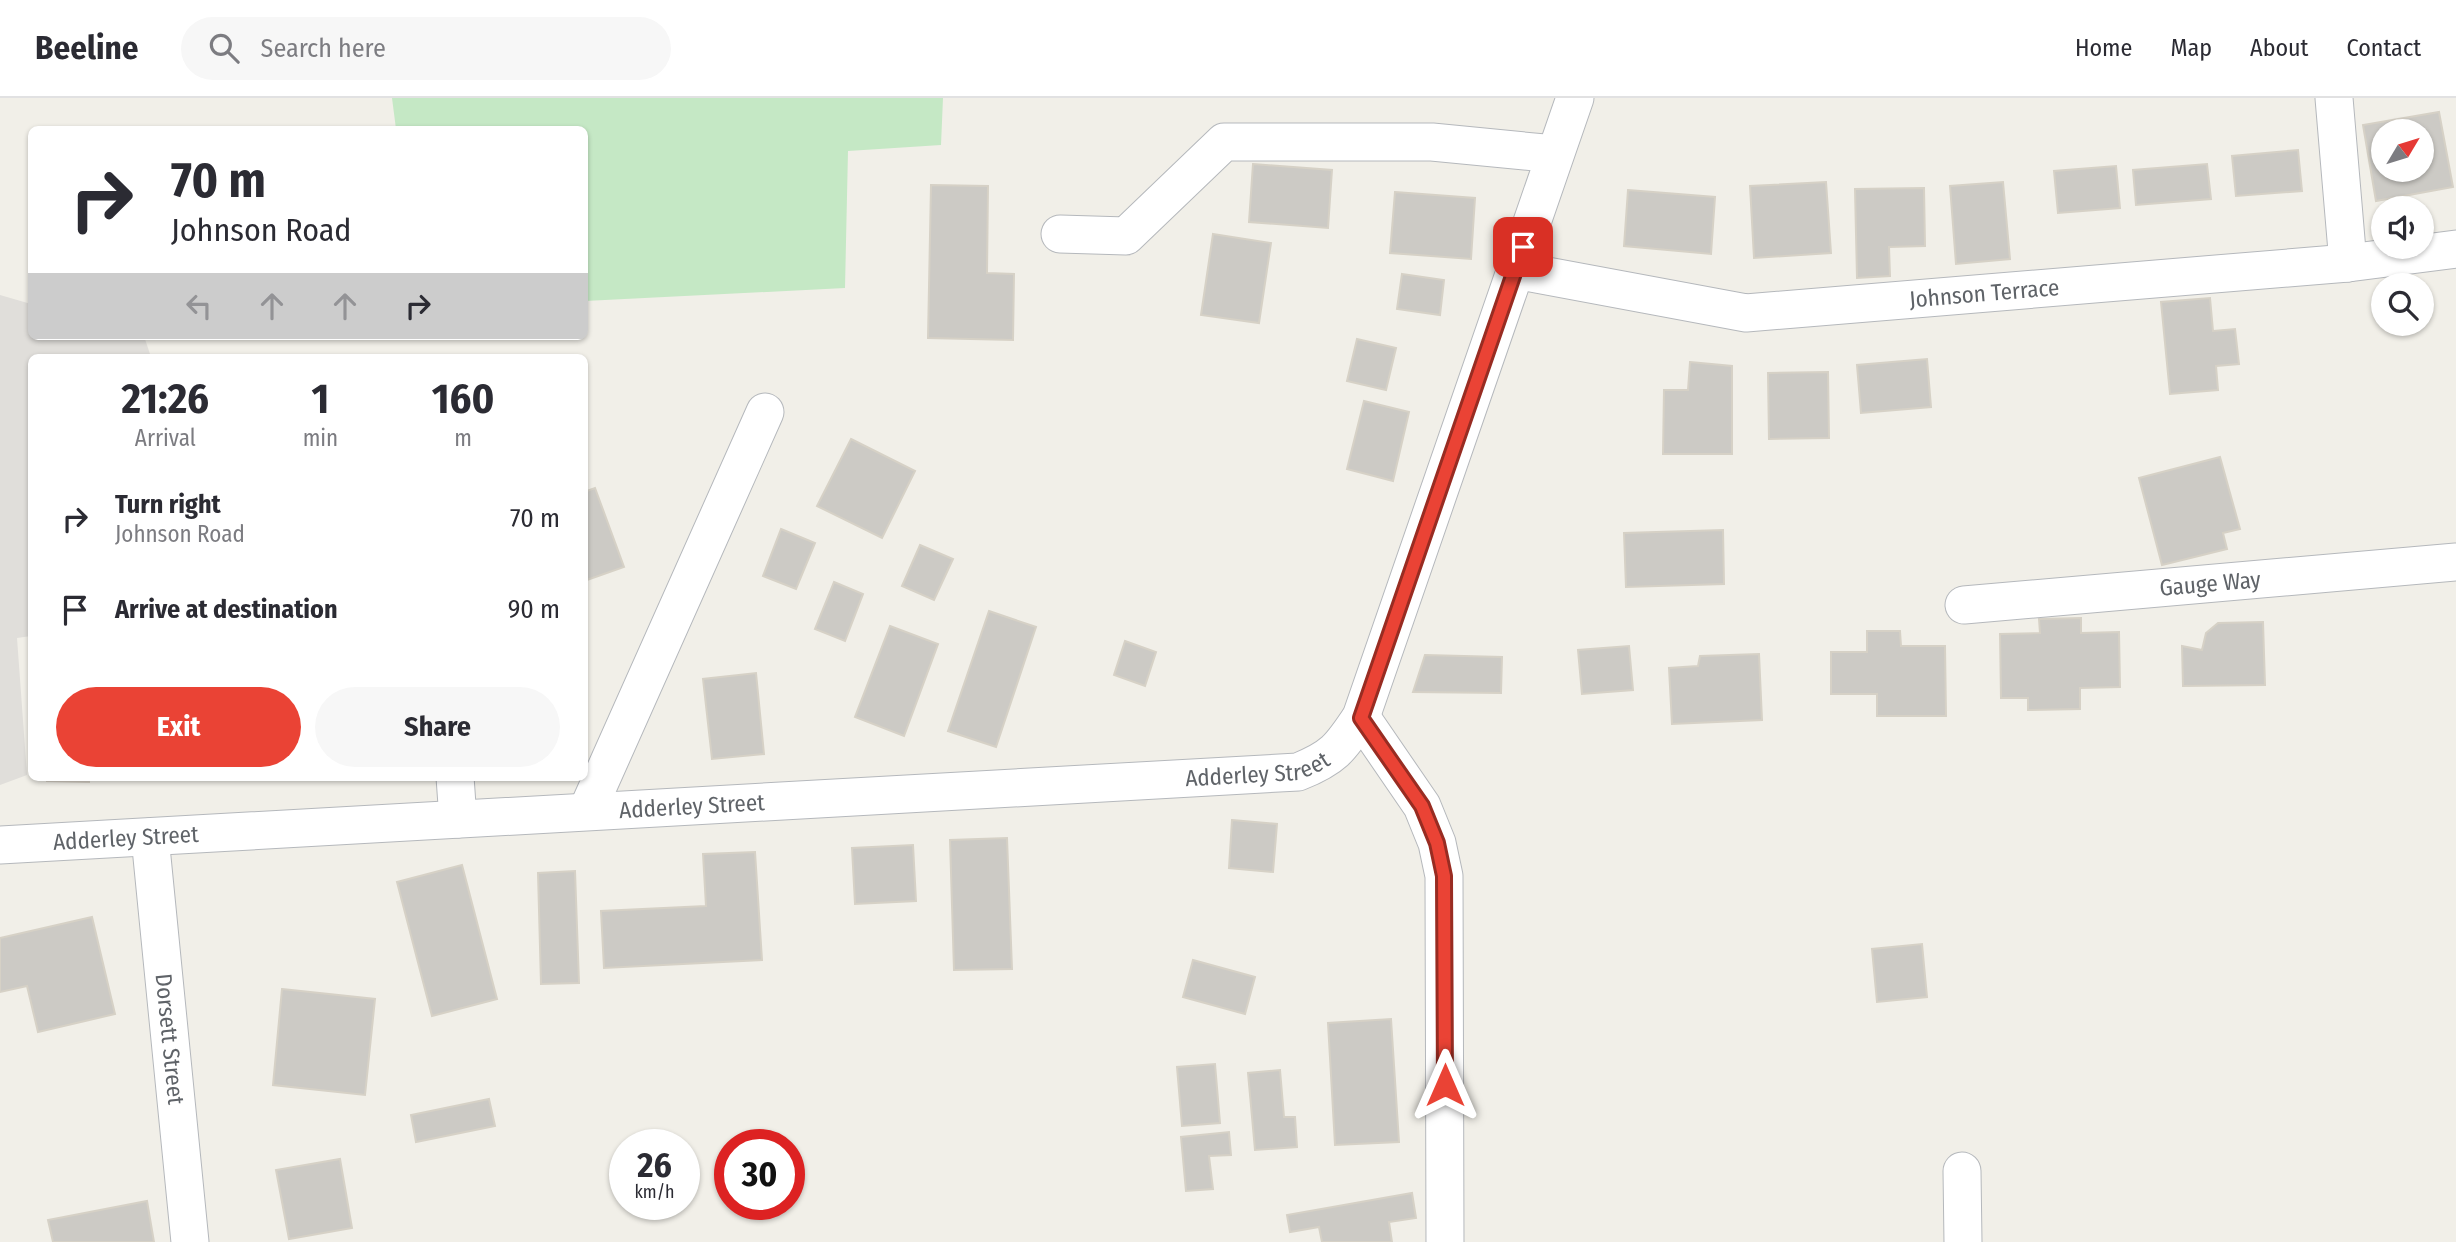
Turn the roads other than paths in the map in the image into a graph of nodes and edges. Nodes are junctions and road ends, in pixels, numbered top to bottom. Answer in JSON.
{"nodes":[{"id":1,"x":1574,"y":98,"type":"edge"},
{"id":2,"x":2334,"y":98,"type":"edge"},
{"id":3,"x":1555,"y":154,"type":"junction"},
{"id":4,"x":1060,"y":234,"type":"dead end"},
{"id":5,"x":2456,"y":249,"type":"edge"},
{"id":6,"x":2348,"y":263,"type":"junction"},
{"id":7,"x":1515,"y":270,"type":"junction"},
{"id":8,"x":765,"y":412,"type":"dead end"},
{"id":9,"x":2456,"y":562,"type":"edge"},
{"id":10,"x":1964,"y":605,"type":"dead end"},
{"id":11,"x":1361,"y":718,"type":"junction"},
{"id":12,"x":455,"y":781,"type":"edge"},
{"id":13,"x":587,"y":811,"type":"junction"},
{"id":14,"x":458,"y":819,"type":"junction"},
{"id":15,"x":150,"y":837,"type":"junction"},
{"id":16,"x":0,"y":845,"type":"edge"},
{"id":17,"x":1962,"y":1171,"type":"dead end"},
{"id":18,"x":190,"y":1242,"type":"edge"},
{"id":19,"x":1445,"y":1242,"type":"edge"},
{"id":20,"x":1963,"y":1242,"type":"edge"}],
"edges":[{"from":1,"to":3,"type":"street","name":"Adderley Street"},
{"from":2,"to":6,"type":"street"},
{"from":3,"to":4,"type":"street"},
{"from":3,"to":7,"type":"street","name":"Adderley Street"},
{"from":5,"to":6,"type":"street","name":"Johnson Terrace"},
{"from":6,"to":7,"type":"street","name":"Johnson Terrace"},
{"from":7,"to":11,"type":"street","name":"Adderley Street"},
{"from":8,"to":13,"type":"street"},
{"from":9,"to":10,"type":"street","name":"Gauge Way"},
{"from":11,"to":13,"type":"street","name":"Adderley Street"},
{"from":11,"to":19,"type":"street"},
{"from":12,"to":14,"type":"street"},
{"from":13,"to":14,"type":"street","name":"Adderley Street"},
{"from":14,"to":15,"type":"street","name":"Adderley Street"},
{"from":15,"to":16,"type":"street","name":"Adderley Street"},
{"from":15,"to":18,"type":"street","name":"Dorsett Street"},
{"from":17,"to":20,"type":"street"}]}
